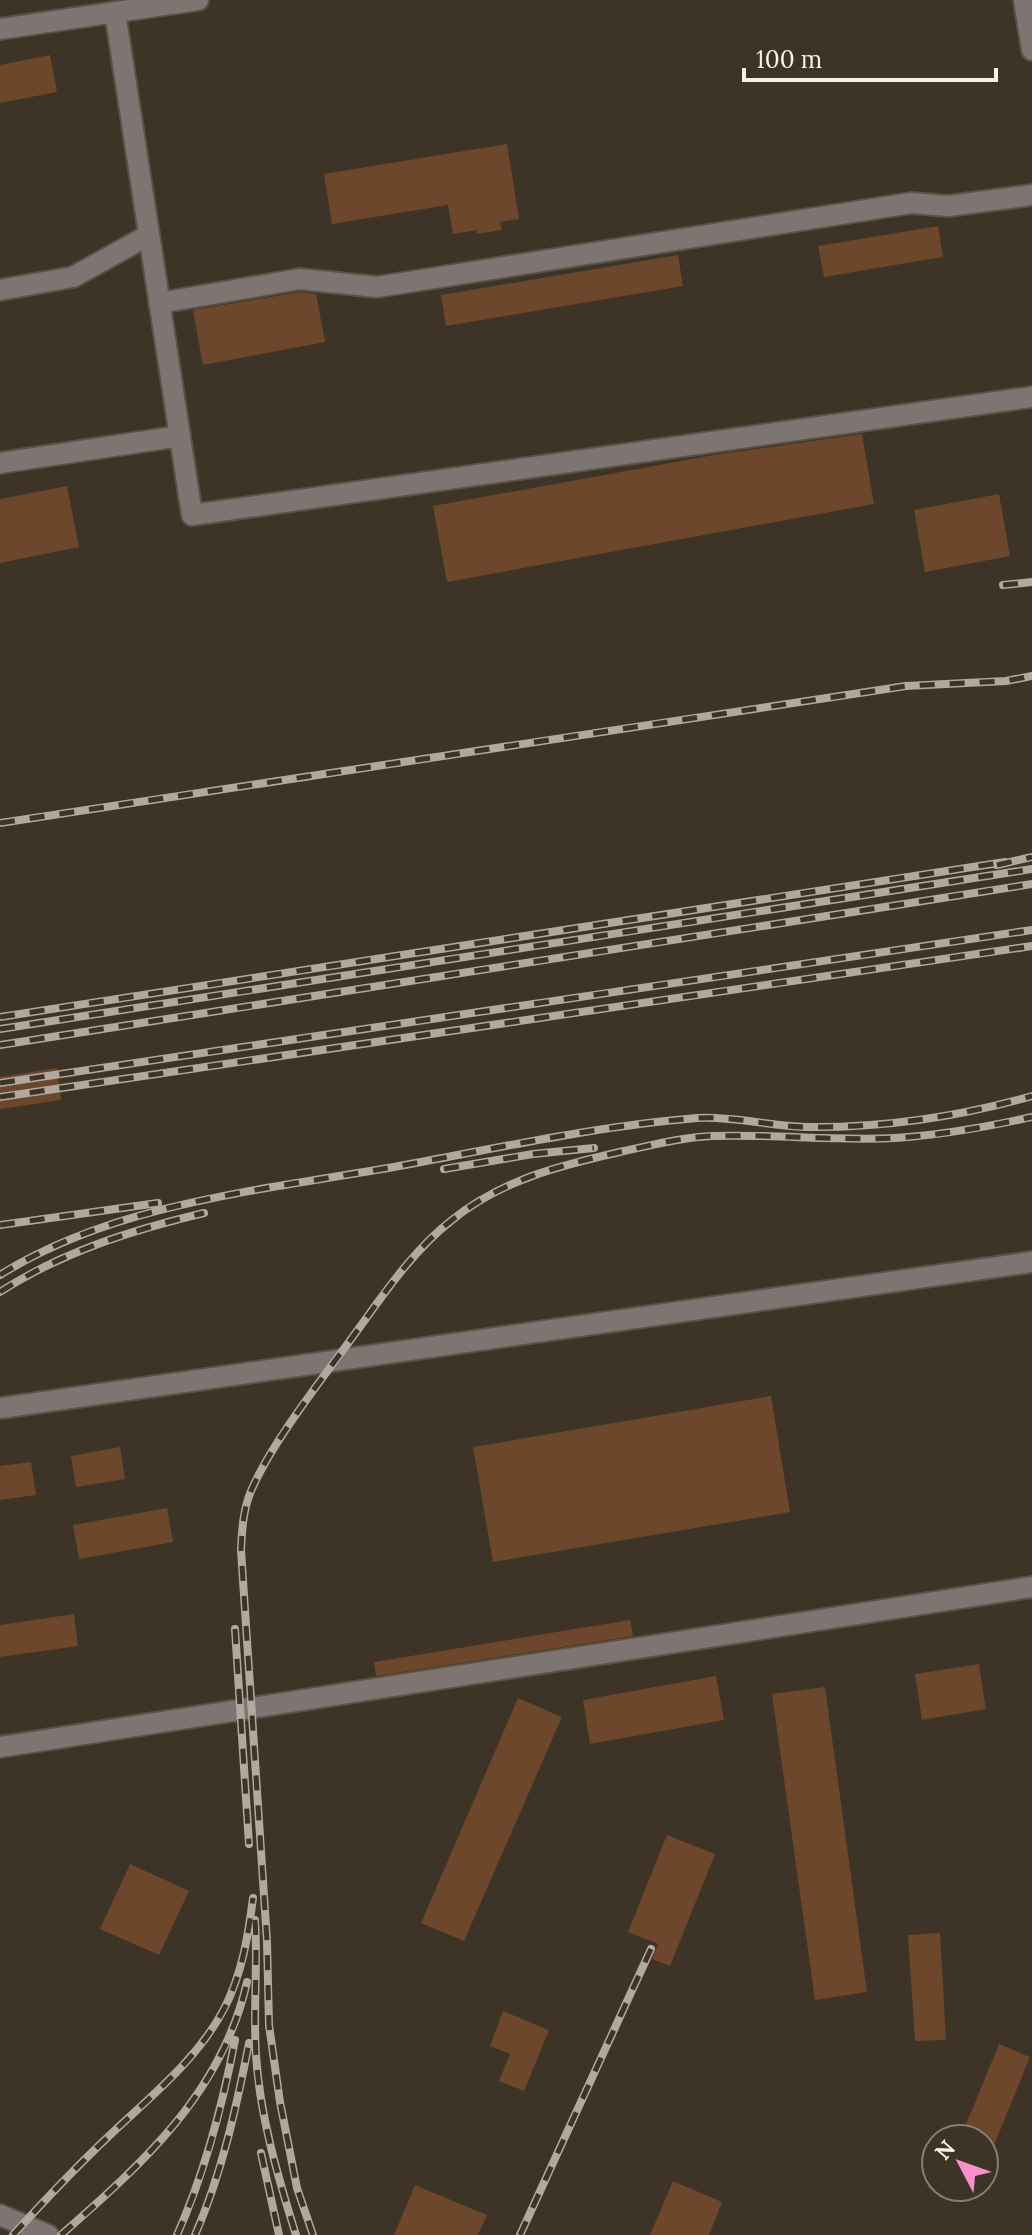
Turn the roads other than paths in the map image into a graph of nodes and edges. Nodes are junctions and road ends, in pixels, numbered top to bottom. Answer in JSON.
{"nodes":[{"id":1,"x":198,"y":0,"type":"edge"},
{"id":2,"x":1024,"y":0,"type":"edge"},
{"id":3,"x":115,"y":12,"type":"junction"},
{"id":4,"x":0,"y":29,"type":"edge"},
{"id":5,"x":1032,"y":50,"type":"edge"},
{"id":6,"x":1032,"y":195,"type":"edge"},
{"id":7,"x":149,"y":235,"type":"junction"},
{"id":8,"x":0,"y":290,"type":"edge"},
{"id":9,"x":159,"y":303,"type":"junction"},
{"id":10,"x":1032,"y":397,"type":"edge"},
{"id":11,"x":180,"y":436,"type":"junction"},
{"id":12,"x":0,"y":463,"type":"edge"},
{"id":13,"x":1032,"y":1262,"type":"edge"},
{"id":14,"x":0,"y":1408,"type":"edge"},
{"id":15,"x":1032,"y":1587,"type":"edge"},
{"id":16,"x":0,"y":1747,"type":"edge"},
{"id":17,"x":0,"y":2215,"type":"edge"},
{"id":18,"x":48,"y":2235,"type":"edge"}],
"edges":[{"from":1,"to":3,"type":"lane"},
{"from":2,"to":5,"type":"lane"},
{"from":3,"to":4,"type":"lane"},
{"from":3,"to":7,"type":"lane"},
{"from":6,"to":9,"type":"lane"},
{"from":7,"to":8,"type":"lane"},
{"from":7,"to":9,"type":"lane"},
{"from":9,"to":11,"type":"lane"},
{"from":10,"to":11,"type":"lane"},
{"from":11,"to":12,"type":"lane"},
{"from":13,"to":14,"type":"lane"},
{"from":15,"to":16,"type":"lane"},
{"from":17,"to":18,"type":"lane"}]}
